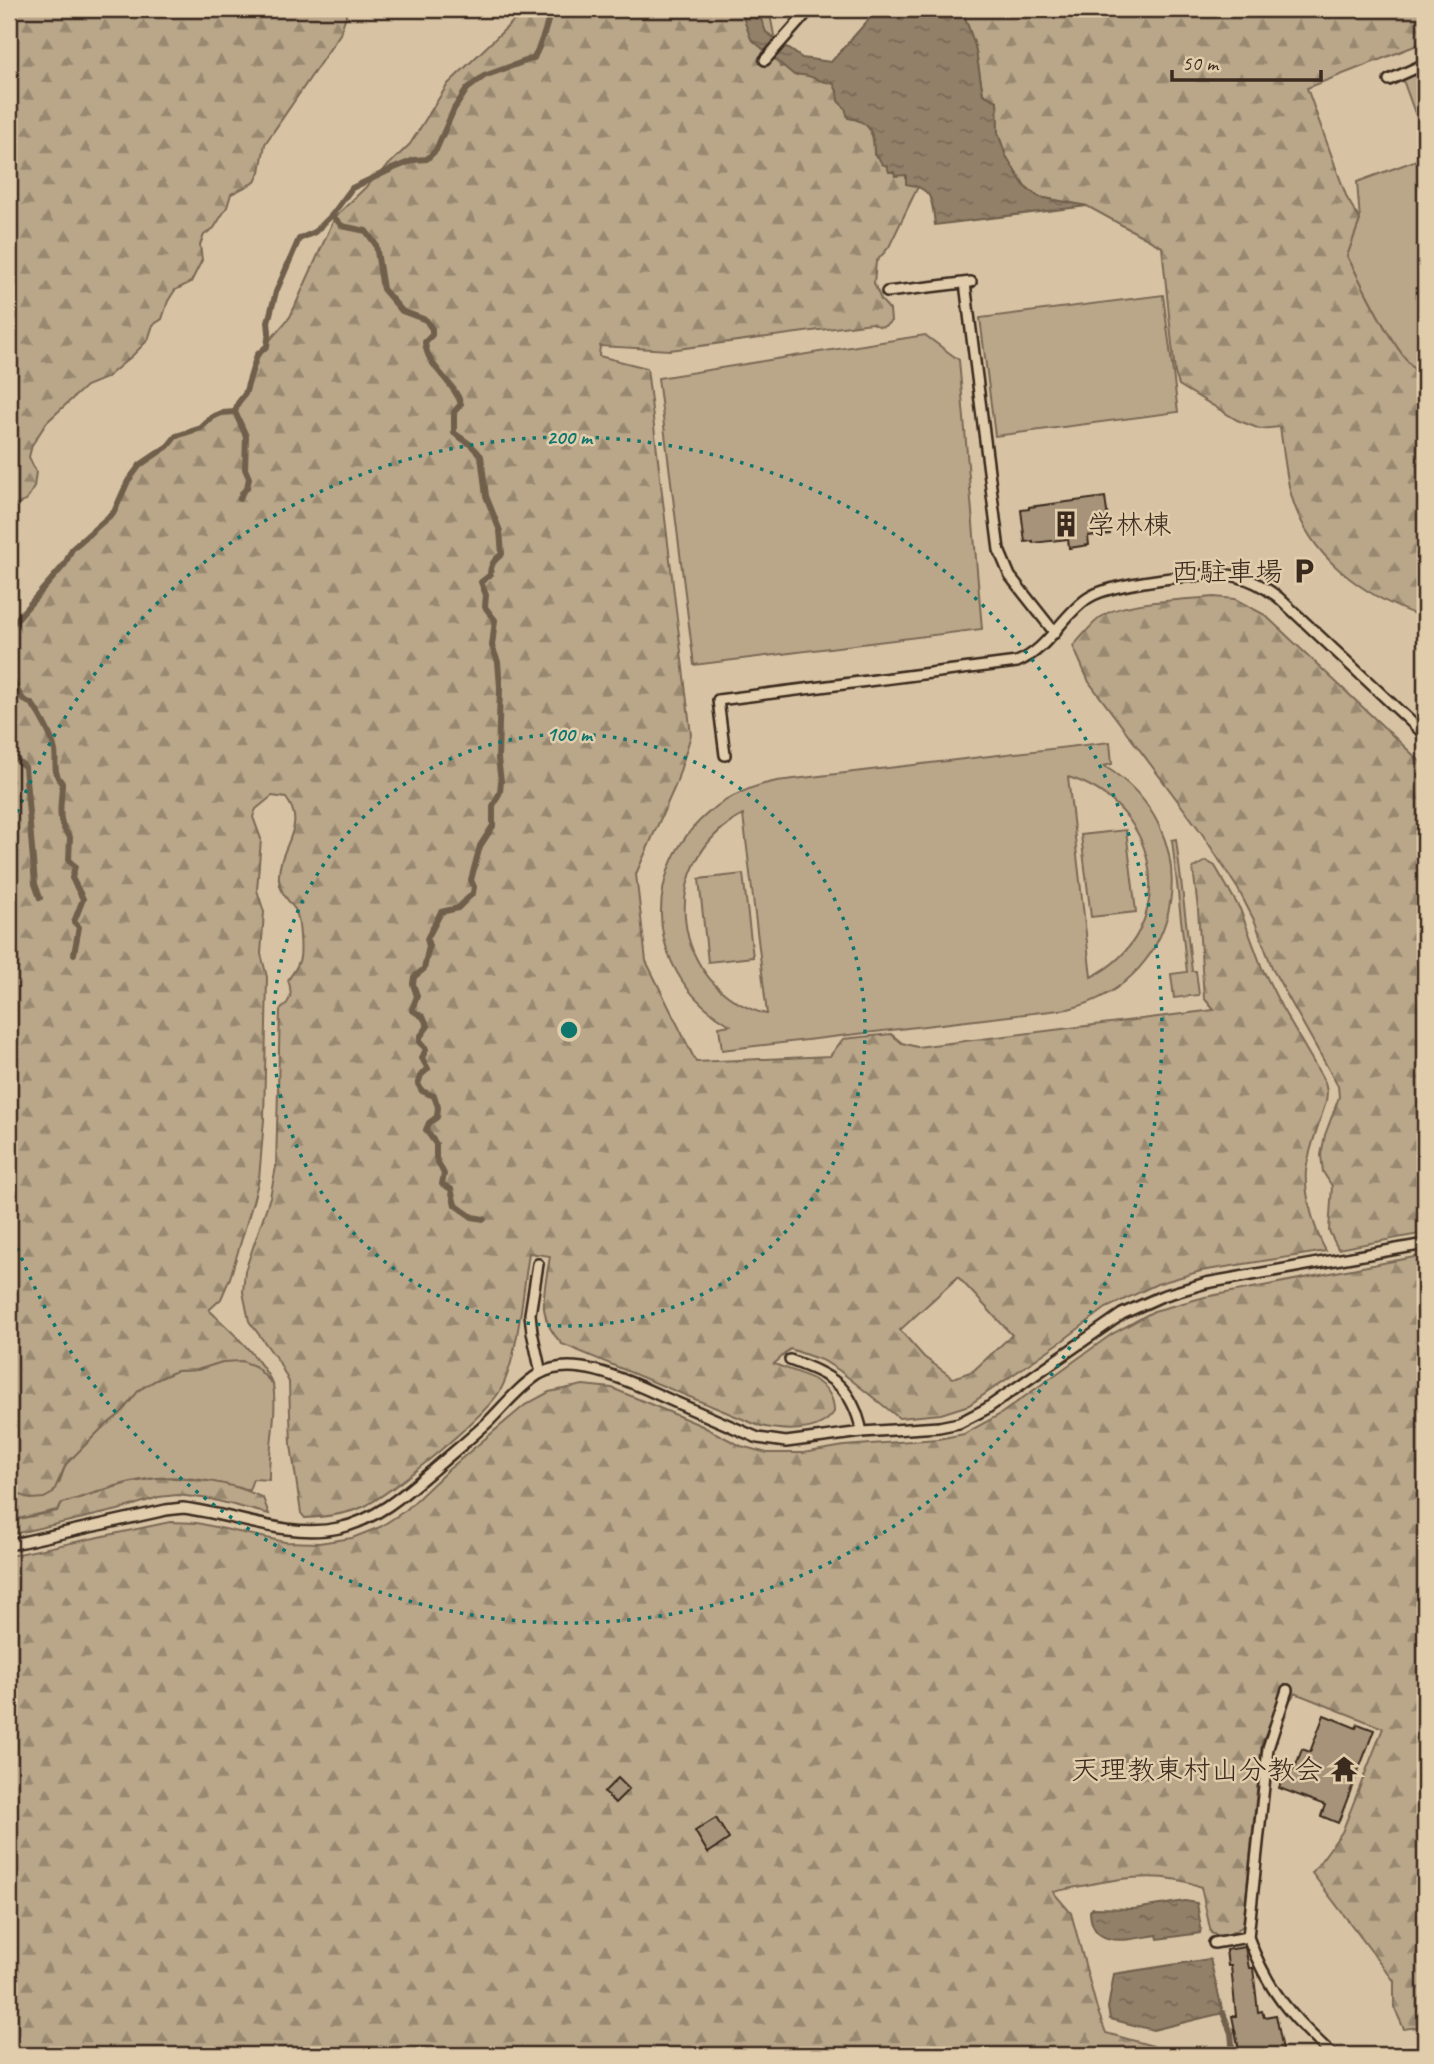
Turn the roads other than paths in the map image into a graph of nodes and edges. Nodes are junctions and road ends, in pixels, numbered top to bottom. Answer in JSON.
{"nodes":[{"id":1,"x":810,"y":9,"type":"edge"},
{"id":2,"x":766,"y":59,"type":"dead end"},
{"id":3,"x":1425,"y":64,"type":"edge"},
{"id":4,"x":1389,"y":80,"type":"dead end"},
{"id":5,"x":887,"y":292,"type":"dead end"},
{"id":6,"x":1055,"y":633,"type":"junction"},
{"id":7,"x":1425,"y":735,"type":"edge"},
{"id":8,"x":725,"y":755,"type":"dead end"},
{"id":9,"x":1425,"y":1244,"type":"edge"},
{"id":10,"x":538,"y":1264,"type":"dead end"},
{"id":11,"x":790,"y":1360,"type":"dead end"},
{"id":12,"x":541,"y":1373,"type":"junction"},
{"id":13,"x":862,"y":1432,"type":"junction"},
{"id":14,"x":9,"y":1545,"type":"edge"},
{"id":15,"x":1287,"y":1690,"type":"dead end"},
{"id":16,"x":1248,"y":1937,"type":"junction"},
{"id":17,"x":1214,"y":1943,"type":"dead end"},
{"id":18,"x":1333,"y":2055,"type":"edge"}],
"edges":[{"from":1,"to":2,"type":"lane"},
{"from":3,"to":4,"type":"lane"},
{"from":5,"to":6,"type":"lane"},
{"from":6,"to":7,"type":"lane"},
{"from":6,"to":8,"type":"lane"},
{"from":9,"to":13,"type":"lane"},
{"from":10,"to":12,"type":"lane"},
{"from":11,"to":13,"type":"lane"},
{"from":12,"to":13,"type":"lane"},
{"from":12,"to":14,"type":"lane"},
{"from":15,"to":16,"type":"lane"},
{"from":16,"to":17,"type":"lane"},
{"from":16,"to":18,"type":"lane"}]}
